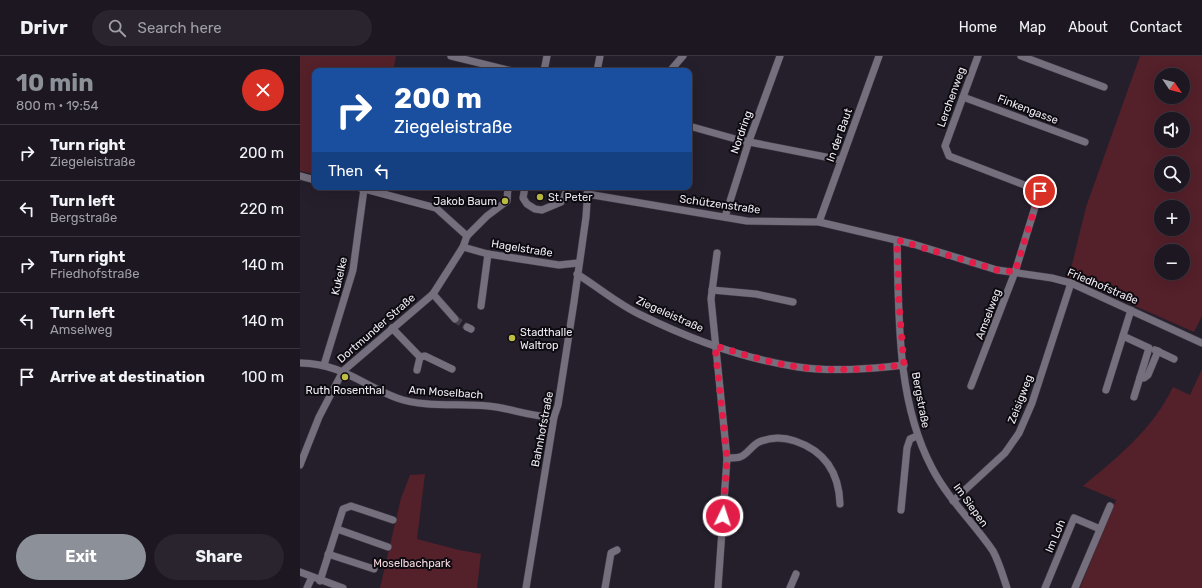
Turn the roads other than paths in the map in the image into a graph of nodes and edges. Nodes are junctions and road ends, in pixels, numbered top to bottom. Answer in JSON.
{"nodes":[{"id":1,"x":451,"y":56,"type":"edge"},
{"id":2,"x":482,"y":56,"type":"edge"},
{"id":3,"x":547,"y":56,"type":"edge"},
{"id":4,"x":600,"y":56,"type":"edge"},
{"id":5,"x":683,"y":56,"type":"edge"},
{"id":6,"x":780,"y":56,"type":"edge"},
{"id":7,"x":879,"y":56,"type":"edge"},
{"id":8,"x":978,"y":56,"type":"edge"},
{"id":9,"x":1021,"y":56,"type":"edge"},
{"id":10,"x":482,"y":64,"type":"junction"},
{"id":11,"x":499,"y":68,"type":"edge"},
{"id":12,"x":545,"y":68,"type":"edge"},
{"id":13,"x":598,"y":68,"type":"edge"},
{"id":14,"x":673,"y":68,"type":"edge"},
{"id":15,"x":1104,"y":87,"type":"dead end"},
{"id":16,"x":963,"y":97,"type":"junction"},
{"id":17,"x":692,"y":127,"type":"edge"},
{"id":18,"x":749,"y":141,"type":"junction"},
{"id":19,"x":1085,"y":142,"type":"dead end"},
{"id":20,"x":945,"y":146,"type":"joint"},
{"id":21,"x":841,"y":160,"type":"junction"},
{"id":22,"x":300,"y":176,"type":"edge"},
{"id":23,"x":312,"y":179,"type":"edge"},
{"id":24,"x":360,"y":190,"type":"edge"},
{"id":25,"x":368,"y":190,"type":"edge"},
{"id":26,"x":508,"y":190,"type":"edge"},
{"id":27,"x":524,"y":190,"type":"edge"},
{"id":28,"x":567,"y":190,"type":"edge"},
{"id":29,"x":587,"y":190,"type":"edge"},
{"id":30,"x":725,"y":217,"type":"junction"},
{"id":31,"x":819,"y":222,"type":"junction"},
{"id":32,"x":467,"y":236,"type":"junction"},
{"id":33,"x":897,"y":240,"type":"junction"},
{"id":34,"x":462,"y":247,"type":"junction"},
{"id":35,"x":717,"y":253,"type":"dead end"},
{"id":36,"x":488,"y":254,"type":"junction"},
{"id":37,"x":578,"y":263,"type":"junction"},
{"id":38,"x":1015,"y":272,"type":"junction"},
{"id":39,"x":577,"y":274,"type":"junction"},
{"id":40,"x":1071,"y":283,"type":"junction"},
{"id":41,"x":712,"y":290,"type":"junction"},
{"id":42,"x":433,"y":294,"type":"junction"},
{"id":43,"x":793,"y":302,"type":"dead end"},
{"id":44,"x":481,"y":306,"type":"dead end"},
{"id":45,"x":1131,"y":310,"type":"junction"},
{"id":46,"x":455,"y":318,"type":"tunnel mouth"},
{"id":47,"x":392,"y":328,"type":"junction"},
{"id":48,"x":1123,"y":336,"type":"junction"},
{"id":49,"x":1202,"y":343,"type":"edge"},
{"id":50,"x":715,"y":346,"type":"junction"},
{"id":51,"x":1149,"y":348,"type":"junction"},
{"id":52,"x":1158,"y":351,"type":"junction"},
{"id":53,"x":420,"y":357,"type":"junction"},
{"id":54,"x":1174,"y":359,"type":"dead end"},
{"id":55,"x":300,"y":363,"type":"edge"},
{"id":56,"x":324,"y":365,"type":"junction"},
{"id":57,"x":904,"y":365,"type":"junction"},
{"id":58,"x":452,"y":369,"type":"dead end"},
{"id":59,"x":416,"y":370,"type":"dead end"},
{"id":60,"x":343,"y":371,"type":"junction"},
{"id":61,"x":1140,"y":377,"type":"junction"},
{"id":62,"x":971,"y":386,"type":"dead end"},
{"id":63,"x":1106,"y":390,"type":"dead end"},
{"id":64,"x":1134,"y":397,"type":"dead end"},
{"id":65,"x":554,"y":417,"type":"junction"},
{"id":66,"x":917,"y":436,"type":"junction"},
{"id":67,"x":727,"y":458,"type":"junction"},
{"id":68,"x":300,"y":465,"type":"edge"},
{"id":69,"x":954,"y":501,"type":"junction"},
{"id":70,"x":840,"y":504,"type":"dead end"},
{"id":71,"x":1110,"y":506,"type":"dead end"},
{"id":72,"x":901,"y":510,"type":"dead end"},
{"id":73,"x":393,"y":520,"type":"dead end"},
{"id":74,"x":337,"y":529,"type":"junction"},
{"id":75,"x":1100,"y":529,"type":"junction"},
{"id":76,"x":388,"y":547,"type":"dead end"},
{"id":77,"x":617,"y":550,"type":"dead end"},
{"id":78,"x":328,"y":554,"type":"junction"},
{"id":79,"x":374,"y":569,"type":"dead end"},
{"id":80,"x":300,"y":572,"type":"edge"},
{"id":81,"x":796,"y":574,"type":"dead end"},
{"id":82,"x":312,"y":577,"type":"junction"},
{"id":83,"x":320,"y":581,"type":"junction"},
{"id":84,"x":333,"y":586,"type":"edge"},
{"id":85,"x":306,"y":588,"type":"edge"},
{"id":86,"x":343,"y":588,"type":"edge"},
{"id":87,"x":526,"y":588,"type":"edge"},
{"id":88,"x":605,"y":588,"type":"edge"},
{"id":89,"x":718,"y":588,"type":"edge"},
{"id":90,"x":790,"y":588,"type":"edge"},
{"id":91,"x":1007,"y":588,"type":"edge"},
{"id":92,"x":1046,"y":588,"type":"edge"},
{"id":93,"x":1075,"y":588,"type":"edge"}],
"edges":[{"from":1,"to":10,"type":"street"},
{"from":2,"to":10,"type":"street"},
{"from":3,"to":12,"type":"street"},
{"from":4,"to":13,"type":"street"},
{"from":5,"to":14,"type":"street"},
{"from":6,"to":18,"type":"street","name":"Nordring"},
{"from":7,"to":21,"type":"street","name":"In der Baut"},
{"from":8,"to":16,"type":"street","name":"Lerchenweg"},
{"from":9,"to":15,"type":"street"},
{"from":10,"to":11,"type":"street"},
{"from":16,"to":19,"type":"street","name":"Finkengasse"},
{"from":16,"to":20,"type":"street","name":"Lerchenweg"},
{"from":17,"to":18,"type":"street"},
{"from":18,"to":21,"type":"street"},
{"from":18,"to":30,"type":"street","name":"Nordring"},
{"from":20,"to":38,"type":"street","name":"Amselweg"},
{"from":21,"to":31,"type":"street","name":"In der Baut"},
{"from":22,"to":23,"type":"street"},
{"from":24,"to":56,"type":"street","name":"Kukelke"},
{"from":25,"to":32,"type":"street"},
{"from":26,"to":32,"type":"street"},
{"from":27,"to":28,"type":"street"},
{"from":29,"to":30,"type":"street","name":"Schützenstraße"},
{"from":29,"to":37,"type":"street","name":"Bahnhofstraße"},
{"from":30,"to":31,"type":"street","name":"Schützenstraße"},
{"from":31,"to":33,"type":"street","name":"Schützenstraße"},
{"from":32,"to":34,"type":"street","name":"Dortmunder Straße"},
{"from":33,"to":38,"type":"street","name":"Friedhofstraße"},
{"from":33,"to":57,"type":"street","name":"Bergstraße"},
{"from":34,"to":36,"type":"street","name":"Hagelstraße"},
{"from":34,"to":42,"type":"street","name":"Dortmunder Straße"},
{"from":35,"to":41,"type":"street"},
{"from":36,"to":37,"type":"street","name":"Hagelstraße"},
{"from":36,"to":44,"type":"street"},
{"from":37,"to":39,"type":"street","name":"Bahnhofstraße"},
{"from":38,"to":40,"type":"street","name":"Friedhofstraße"},
{"from":38,"to":62,"type":"street","name":"Amselweg"},
{"from":39,"to":50,"type":"street","name":"Ziegeleistraße"},
{"from":39,"to":65,"type":"street","name":"Bahnhofstraße"},
{"from":40,"to":45,"type":"street","name":"Friedhofstraße"},
{"from":40,"to":69,"type":"street","name":"Zeisigweg"},
{"from":41,"to":43,"type":"street"},
{"from":41,"to":50,"type":"street"},
{"from":42,"to":46,"type":"street"},
{"from":42,"to":47,"type":"street","name":"Dortmunder Straße"},
{"from":45,"to":48,"type":"street"},
{"from":45,"to":49,"type":"street","name":"Friedhofstraße"},
{"from":47,"to":53,"type":"street"},
{"from":47,"to":60,"type":"street","name":"Dortmunder Straße"},
{"from":48,"to":51,"type":"street"},
{"from":48,"to":63,"type":"street"},
{"from":50,"to":57,"type":"street","name":"Ziegeleistraße"},
{"from":50,"to":67,"type":"street"},
{"from":51,"to":52,"type":"street"},
{"from":51,"to":61,"type":"street"},
{"from":52,"to":54,"type":"street"},
{"from":52,"to":61,"type":"street"},
{"from":53,"to":58,"type":"street"},
{"from":53,"to":59,"type":"street"},
{"from":55,"to":56,"type":"street","name":"Am Moselbach"},
{"from":56,"to":60,"type":"street","name":"Am Moselbach"},
{"from":57,"to":66,"type":"street","name":"Bergstraße"},
{"from":60,"to":65,"type":"street","name":"Am Moselbach"},
{"from":60,"to":68,"type":"street","name":"Dortmunder Straße"},
{"from":61,"to":64,"type":"street"},
{"from":65,"to":87,"type":"street","name":"Bahnhofstraße"},
{"from":66,"to":69,"type":"street","name":"Im Siepen"},
{"from":66,"to":72,"type":"street","name":"Bergstraße"},
{"from":67,"to":70,"type":"street"},
{"from":67,"to":89,"type":"street"},
{"from":69,"to":91,"type":"street","name":"Im Siepen"},
{"from":71,"to":75,"type":"street"},
{"from":73,"to":74,"type":"street"},
{"from":74,"to":76,"type":"street"},
{"from":74,"to":78,"type":"street"},
{"from":75,"to":92,"type":"street","name":"Im Loh"},
{"from":75,"to":93,"type":"street"},
{"from":77,"to":88,"type":"street"},
{"from":78,"to":79,"type":"street"},
{"from":78,"to":83,"type":"street"},
{"from":80,"to":82,"type":"street"},
{"from":81,"to":90,"type":"street"},
{"from":82,"to":83,"type":"street"},
{"from":82,"to":85,"type":"street"},
{"from":83,"to":84,"type":"street"},
{"from":84,"to":86,"type":"street"}]}
